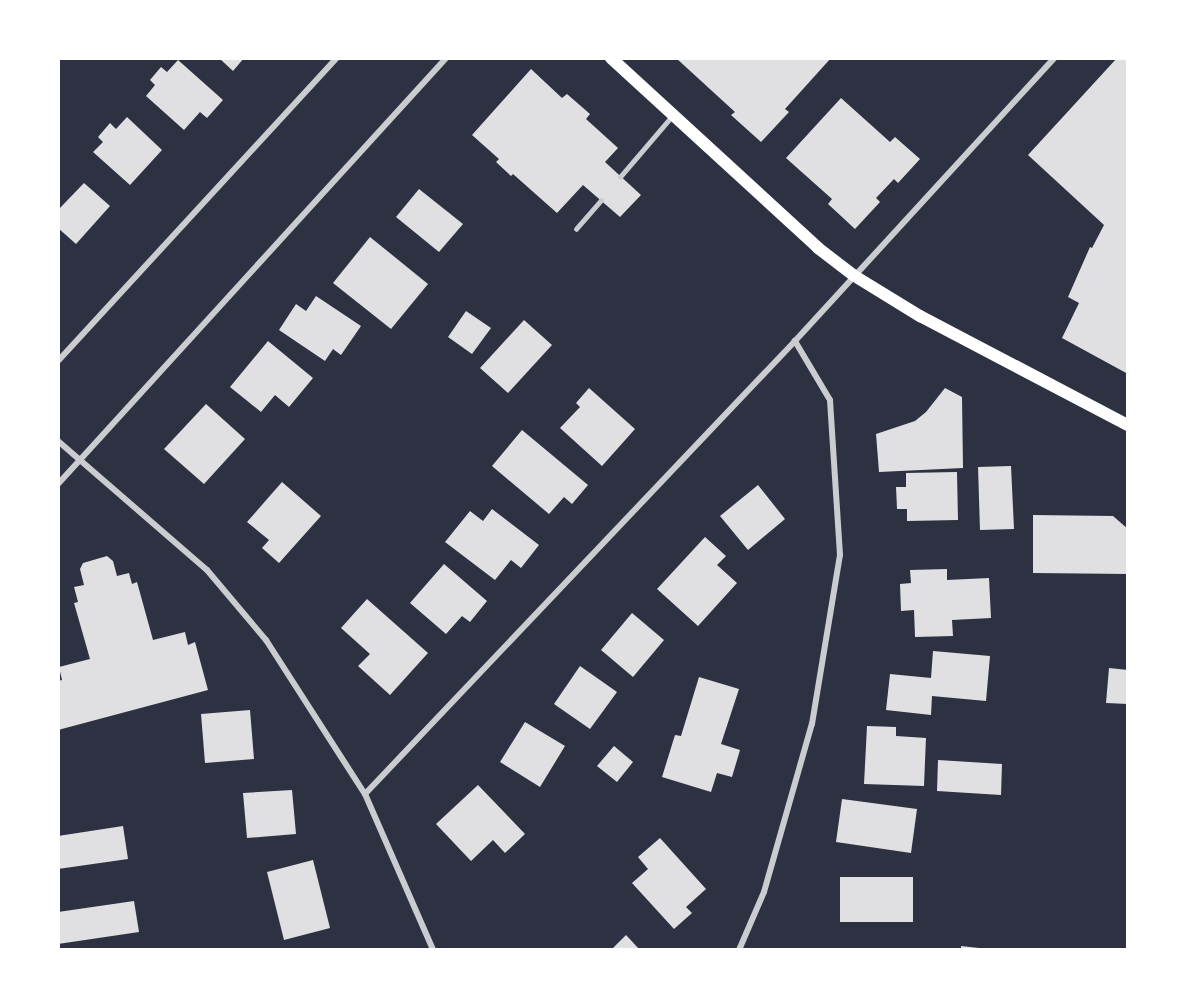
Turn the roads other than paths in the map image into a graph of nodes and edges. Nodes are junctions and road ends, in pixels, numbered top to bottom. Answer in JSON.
{"nodes":[{"id":1,"x":337,"y":58,"type":"edge"},
{"id":2,"x":446,"y":58,"type":"edge"},
{"id":3,"x":611,"y":58,"type":"edge"},
{"id":4,"x":1054,"y":58,"type":"edge"},
{"id":5,"x":673,"y":115,"type":"junction"},
{"id":6,"x":620,"y":177,"type":"dead end"},
{"id":7,"x":601,"y":200,"type":"dead end"},
{"id":8,"x":576,"y":229,"type":"dead end"},
{"id":9,"x":853,"y":275,"type":"junction"},
{"id":10,"x":795,"y":341,"type":"junction"},
{"id":11,"x":58,"y":361,"type":"edge"},
{"id":12,"x":1128,"y":425,"type":"edge"},
{"id":13,"x":58,"y":441,"type":"edge"},
{"id":14,"x":81,"y":459,"type":"junction"},
{"id":15,"x":58,"y":484,"type":"edge"},
{"id":16,"x":365,"y":794,"type":"junction"},
{"id":17,"x":433,"y":950,"type":"edge"},
{"id":18,"x":739,"y":950,"type":"edge"}],
"edges":[{"from":1,"to":11,"type":"street"},
{"from":2,"to":14,"type":"street"},
{"from":3,"to":5,"type":"main road"},
{"from":4,"to":9,"type":"street"},
{"from":5,"to":6,"type":"lane"},
{"from":5,"to":9,"type":"main road"},
{"from":7,"to":8,"type":"lane"},
{"from":9,"to":10,"type":"street"},
{"from":9,"to":12,"type":"main road"},
{"from":10,"to":16,"type":"street"},
{"from":10,"to":18,"type":"street"},
{"from":13,"to":14,"type":"street"},
{"from":14,"to":15,"type":"street"},
{"from":14,"to":16,"type":"street"},
{"from":16,"to":17,"type":"street"}]}
